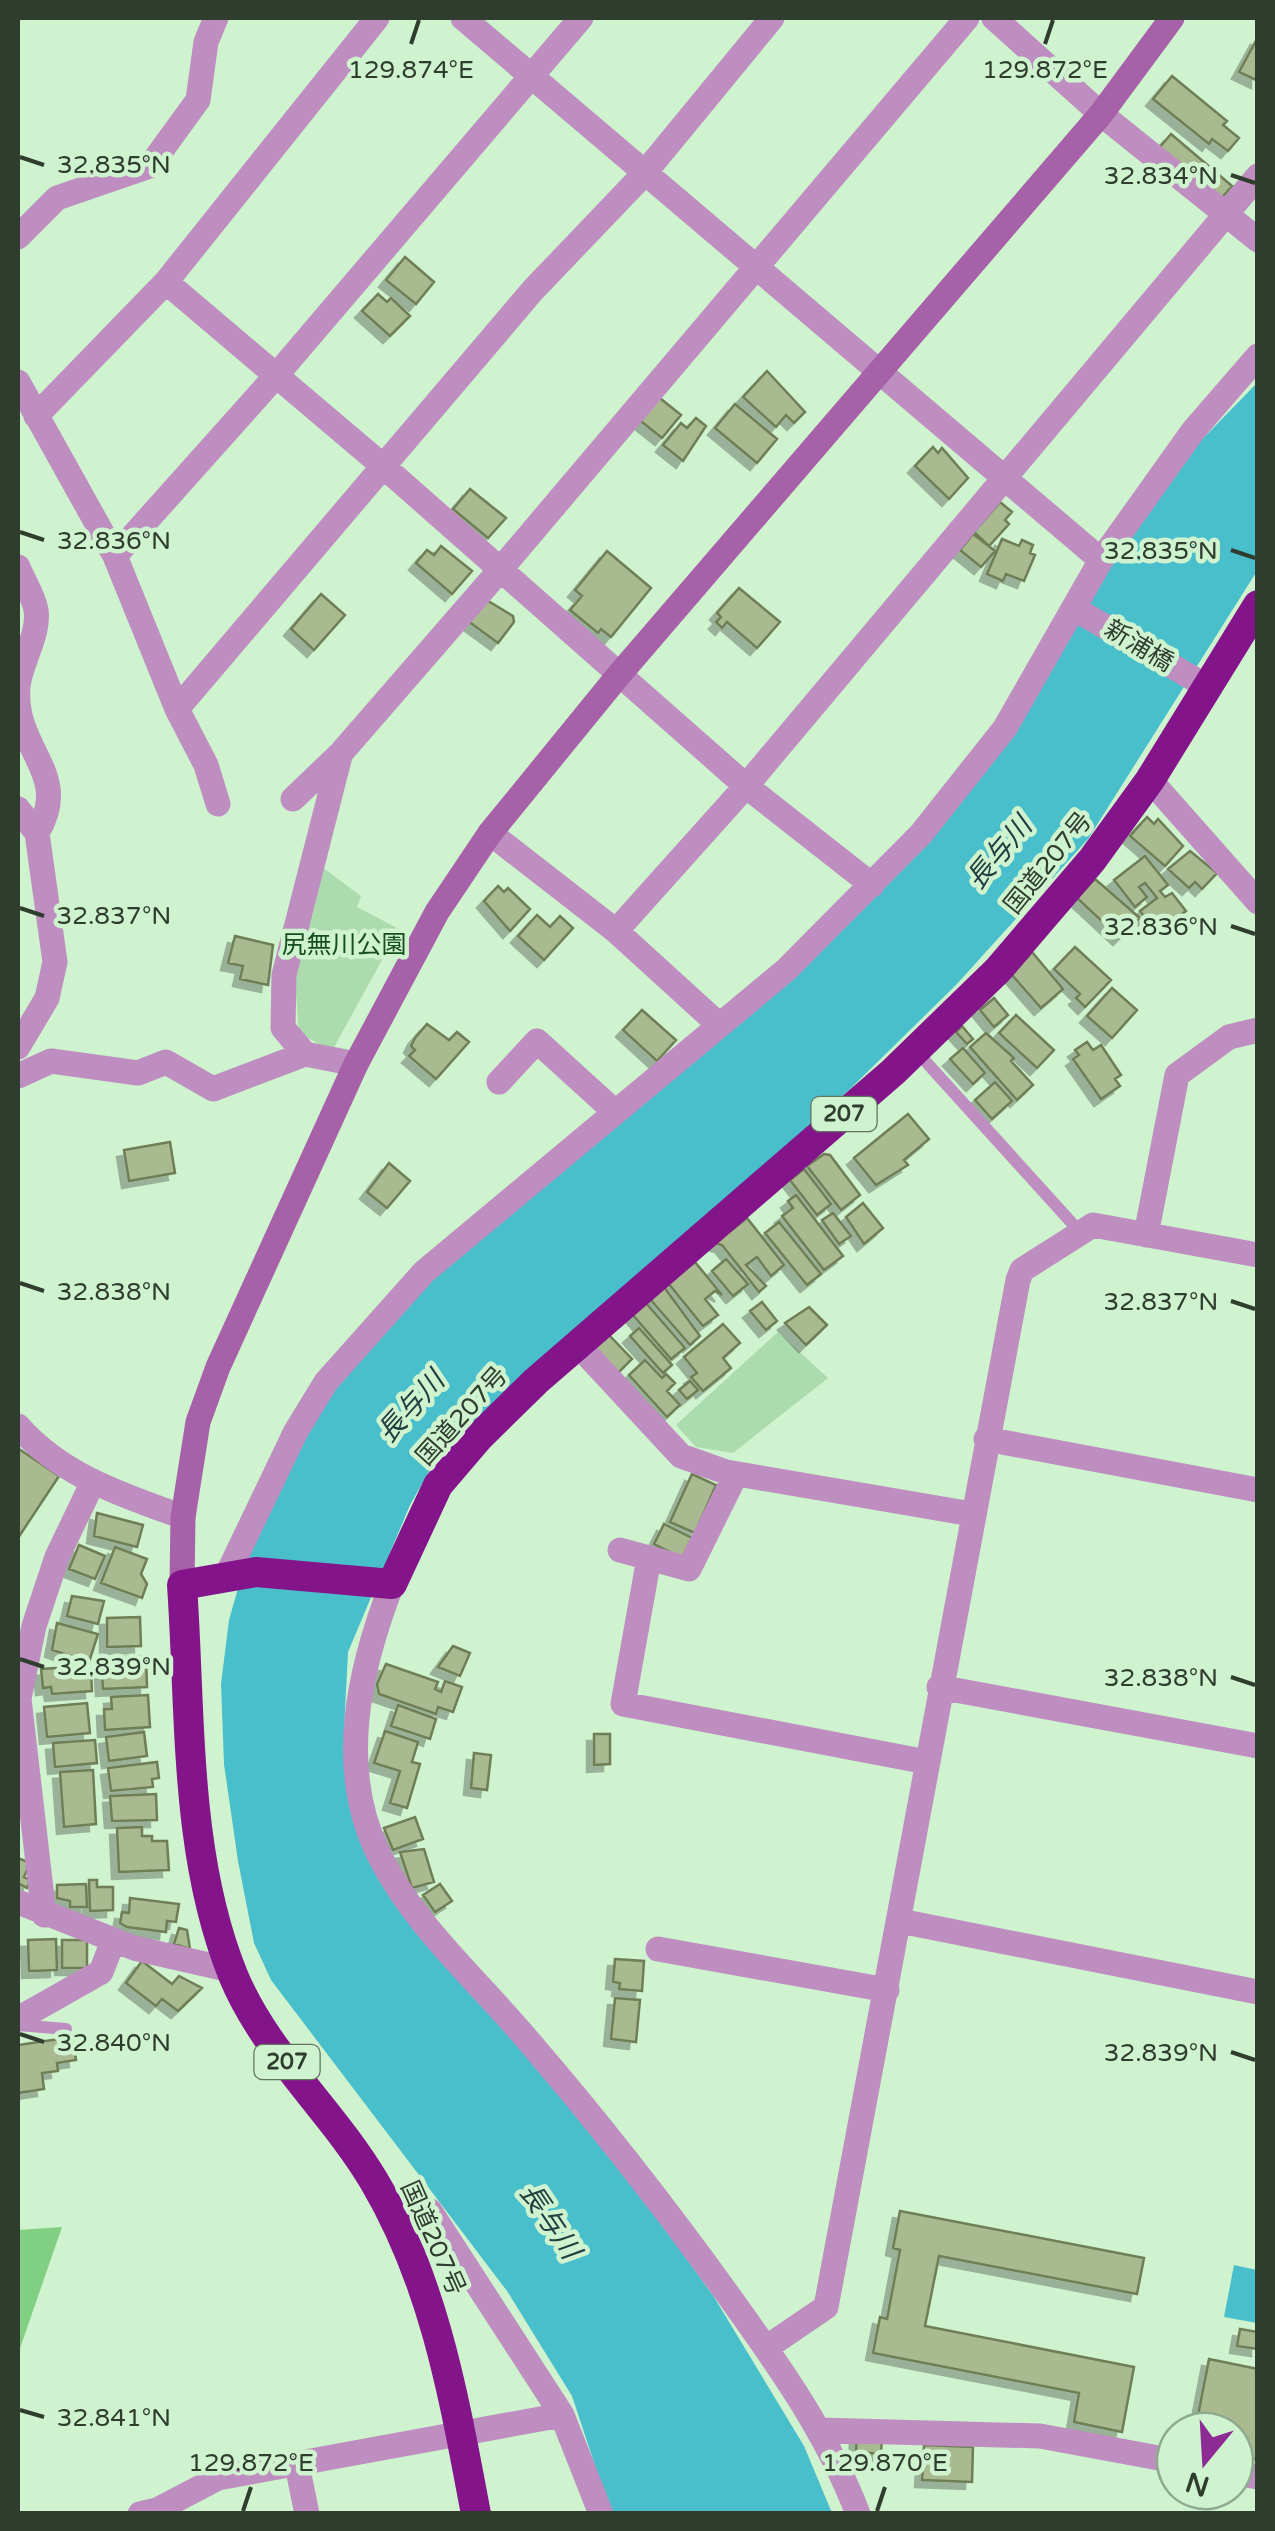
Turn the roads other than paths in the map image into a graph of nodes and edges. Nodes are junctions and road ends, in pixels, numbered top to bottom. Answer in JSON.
{"nodes":[{"id":1,"x":216,"y":18,"type":"edge"},
{"id":2,"x":377,"y":18,"type":"edge"},
{"id":3,"x":463,"y":18,"type":"edge"},
{"id":4,"x":582,"y":18,"type":"edge"},
{"id":5,"x":772,"y":18,"type":"edge"},
{"id":6,"x":967,"y":18,"type":"edge"},
{"id":7,"x":994,"y":18,"type":"edge"},
{"id":8,"x":1172,"y":18,"type":"edge"},
{"id":9,"x":529,"y":76,"type":"junction"},
{"id":10,"x":1102,"y":114,"type":"junction"},
{"id":11,"x":643,"y":175,"type":"junction"},
{"id":12,"x":1258,"y":176,"type":"edge"},
{"id":13,"x":1227,"y":213,"type":"junction"},
{"id":14,"x":18,"y":237,"type":"edge"},
{"id":15,"x":1258,"y":240,"type":"edge"},
{"id":16,"x":756,"y":270,"type":"junction"},
{"id":17,"x":166,"y":282,"type":"junction"},
{"id":18,"x":1258,"y":356,"type":"edge"},
{"id":19,"x":877,"y":371,"type":"junction"},
{"id":20,"x":274,"y":378,"type":"junction"},
{"id":21,"x":18,"y":382,"type":"edge"},
{"id":22,"x":36,"y":416,"type":"junction"},
{"id":23,"x":384,"y":466,"type":"junction"},
{"id":24,"x":1005,"y":477,"type":"junction"},
{"id":25,"x":115,"y":556,"type":"junction"},
{"id":26,"x":1101,"y":560,"type":"junction"},
{"id":27,"x":18,"y":567,"type":"edge"},
{"id":28,"x":500,"y":570,"type":"junction"},
{"id":29,"x":1258,"y":604,"type":"edge"},
{"id":30,"x":1078,"y":610,"type":"junction"},
{"id":31,"x":618,"y":676,"type":"junction"},
{"id":32,"x":1201,"y":684,"type":"junction"},
{"id":33,"x":177,"y":710,"type":"junction"},
{"id":34,"x":340,"y":753,"type":"junction"},
{"id":35,"x":1150,"y":780,"type":"junction"},
{"id":36,"x":746,"y":786,"type":"junction"},
{"id":37,"x":294,"y":799,"type":"dead end"},
{"id":38,"x":218,"y":804,"type":"dead end"},
{"id":39,"x":18,"y":809,"type":"edge"},
{"id":40,"x":37,"y":833,"type":"junction"},
{"id":41,"x":490,"y":834,"type":"junction"},
{"id":42,"x":872,"y":885,"type":"junction"},
{"id":43,"x":1258,"y":902,"type":"edge"},
{"id":44,"x":616,"y":932,"type":"junction"},
{"id":45,"x":717,"y":1023,"type":"junction"},
{"id":46,"x":1258,"y":1030,"type":"edge"},
{"id":47,"x":18,"y":1047,"type":"edge"},
{"id":48,"x":915,"y":1050,"type":"junction"},
{"id":49,"x":305,"y":1054,"type":"junction"},
{"id":50,"x":356,"y":1064,"type":"junction"},
{"id":51,"x":18,"y":1076,"type":"edge"},
{"id":52,"x":500,"y":1082,"type":"dead end"},
{"id":53,"x":614,"y":1111,"type":"junction"},
{"id":54,"x":1080,"y":1232,"type":"junction"},
{"id":55,"x":1146,"y":1234,"type":"junction"},
{"id":56,"x":1258,"y":1255,"type":"edge"},
{"id":57,"x":578,"y":1345,"type":"junction"},
{"id":58,"x":18,"y":1426,"type":"edge"},
{"id":59,"x":986,"y":1439,"type":"junction"},
{"id":60,"x":736,"y":1474,"type":"junction"},
{"id":61,"x":92,"y":1484,"type":"junction"},
{"id":62,"x":1258,"y":1490,"type":"edge"},
{"id":63,"x":972,"y":1514,"type":"junction"},
{"id":64,"x":182,"y":1517,"type":"junction"},
{"id":65,"x":620,"y":1550,"type":"dead end"},
{"id":66,"x":649,"y":1558,"type":"junction"},
{"id":67,"x":233,"y":1576,"type":"junction"},
{"id":68,"x":387,"y":1584,"type":"junction"},
{"id":69,"x":182,"y":1585,"type":"junction"},
{"id":70,"x":26,"y":1623,"type":"edge"},
{"id":71,"x":939,"y":1687,"type":"junction"},
{"id":72,"x":18,"y":1701,"type":"edge"},
{"id":73,"x":1258,"y":1746,"type":"edge"},
{"id":74,"x":927,"y":1762,"type":"junction"},
{"id":75,"x":18,"y":1902,"type":"edge"},
{"id":76,"x":44,"y":1915,"type":"junction"},
{"id":77,"x":900,"y":1921,"type":"junction"},
{"id":78,"x":113,"y":1940,"type":"junction"},
{"id":79,"x":658,"y":1949,"type":"dead end"},
{"id":80,"x":231,"y":1970,"type":"junction"},
{"id":81,"x":887,"y":1990,"type":"junction"},
{"id":82,"x":1258,"y":1992,"type":"edge"},
{"id":83,"x":18,"y":2022,"type":"edge"},
{"id":84,"x":66,"y":2028,"type":"dead end"},
{"id":85,"x":430,"y":2211,"type":"dead end"},
{"id":86,"x":766,"y":2348,"type":"junction"},
{"id":87,"x":562,"y":2415,"type":"junction"},
{"id":88,"x":460,"y":2430,"type":"junction"},
{"id":89,"x":820,"y":2430,"type":"junction"},
{"id":90,"x":1155,"y":2457,"type":"edge"},
{"id":91,"x":297,"y":2465,"type":"junction"},
{"id":92,"x":151,"y":2512,"type":"edge"},
{"id":93,"x":307,"y":2514,"type":"edge"},
{"id":94,"x":476,"y":2514,"type":"edge"},
{"id":95,"x":601,"y":2514,"type":"edge"},
{"id":96,"x":858,"y":2514,"type":"edge"}],
"edges":[{"from":1,"to":14,"type":"street"},
{"from":2,"to":17,"type":"street"},
{"from":3,"to":9,"type":"street"},
{"from":4,"to":9,"type":"street"},
{"from":5,"to":11,"type":"street"},
{"from":6,"to":16,"type":"street"},
{"from":7,"to":10,"type":"street"},
{"from":8,"to":10,"type":"street"},
{"from":9,"to":11,"type":"street"},
{"from":9,"to":20,"type":"street"},
{"from":10,"to":13,"type":"street"},
{"from":10,"to":19,"type":"street"},
{"from":11,"to":16,"type":"street"},
{"from":11,"to":23,"type":"street"},
{"from":12,"to":13,"type":"street"},
{"from":13,"to":15,"type":"street"},
{"from":13,"to":24,"type":"street"},
{"from":16,"to":19,"type":"street"},
{"from":16,"to":28,"type":"street"},
{"from":17,"to":20,"type":"street"},
{"from":17,"to":22,"type":"street"},
{"from":18,"to":26,"type":"street"},
{"from":19,"to":24,"type":"street"},
{"from":19,"to":31,"type":"street"},
{"from":20,"to":23,"type":"street"},
{"from":20,"to":25,"type":"street"},
{"from":21,"to":22,"type":"street"},
{"from":22,"to":25,"type":"street"},
{"from":23,"to":28,"type":"street"},
{"from":23,"to":33,"type":"street"},
{"from":24,"to":26,"type":"street"},
{"from":24,"to":36,"type":"street"},
{"from":25,"to":33,"type":"street"},
{"from":26,"to":30,"type":"street"},
{"from":27,"to":40,"type":"street"},
{"from":28,"to":31,"type":"street"},
{"from":28,"to":34,"type":"street"},
{"from":29,"to":32,"type":"highway","name":"国道207号","number":"207"},
{"from":30,"to":32,"type":"street","name":"新浦橋"},
{"from":30,"to":42,"type":"street"},
{"from":31,"to":36,"type":"street"},
{"from":31,"to":41,"type":"street"},
{"from":32,"to":35,"type":"highway","name":"国道207号","number":"207"},
{"from":33,"to":38,"type":"street"},
{"from":34,"to":37,"type":"street"},
{"from":34,"to":49,"type":"street"},
{"from":35,"to":43,"type":"street"},
{"from":35,"to":48,"type":"highway","name":"国道207号","number":"207"},
{"from":36,"to":42,"type":"street"},
{"from":36,"to":44,"type":"street"},
{"from":39,"to":40,"type":"street"},
{"from":40,"to":47,"type":"street"},
{"from":41,"to":44,"type":"street"},
{"from":41,"to":50,"type":"street"},
{"from":42,"to":45,"type":"street"},
{"from":44,"to":45,"type":"street"},
{"from":45,"to":53,"type":"street"},
{"from":46,"to":55,"type":"street"},
{"from":48,"to":54,"type":"lane"},
{"from":48,"to":57,"type":"highway","name":"国道207号","number":"207"},
{"from":49,"to":50,"type":"street"},
{"from":49,"to":51,"type":"street"},
{"from":50,"to":64,"type":"street"},
{"from":52,"to":53,"type":"street"},
{"from":53,"to":67,"type":"street"},
{"from":54,"to":55,"type":"street"},
{"from":54,"to":59,"type":"street"},
{"from":55,"to":56,"type":"street"},
{"from":57,"to":60,"type":"street"},
{"from":57,"to":68,"type":"highway","name":"国道207号","number":"207"},
{"from":58,"to":61,"type":"street"},
{"from":59,"to":62,"type":"street"},
{"from":59,"to":63,"type":"street"},
{"from":60,"to":63,"type":"street"},
{"from":60,"to":66,"type":"street"},
{"from":61,"to":64,"type":"street"},
{"from":61,"to":70,"type":"street"},
{"from":63,"to":71,"type":"street"},
{"from":64,"to":69,"type":"street"},
{"from":65,"to":66,"type":"street"},
{"from":66,"to":74,"type":"street"},
{"from":67,"to":68,"type":"highway"},
{"from":67,"to":69,"type":"highway"},
{"from":68,"to":86,"type":"street"},
{"from":69,"to":80,"type":"highway","name":"国道207号","number":"207"},
{"from":70,"to":72,"type":"street"},
{"from":71,"to":73,"type":"street"},
{"from":71,"to":74,"type":"street"},
{"from":72,"to":76,"type":"street"},
{"from":74,"to":77,"type":"street"},
{"from":75,"to":76,"type":"street"},
{"from":76,"to":78,"type":"street"},
{"from":77,"to":81,"type":"street"},
{"from":77,"to":82,"type":"street"},
{"from":78,"to":80,"type":"street"},
{"from":78,"to":83,"type":"street"},
{"from":79,"to":81,"type":"street"},
{"from":80,"to":88,"type":"highway","name":"国道207号","number":"207"},
{"from":81,"to":86,"type":"street"},
{"from":83,"to":84,"type":"lane"},
{"from":85,"to":87,"type":"street"},
{"from":86,"to":89,"type":"street"},
{"from":87,"to":88,"type":"street"},
{"from":87,"to":95,"type":"street"},
{"from":88,"to":91,"type":"street"},
{"from":88,"to":94,"type":"highway","name":"国道207号","number":"207"},
{"from":89,"to":90,"type":"street"},
{"from":89,"to":96,"type":"street"},
{"from":91,"to":92,"type":"street"},
{"from":91,"to":93,"type":"street"}]}
